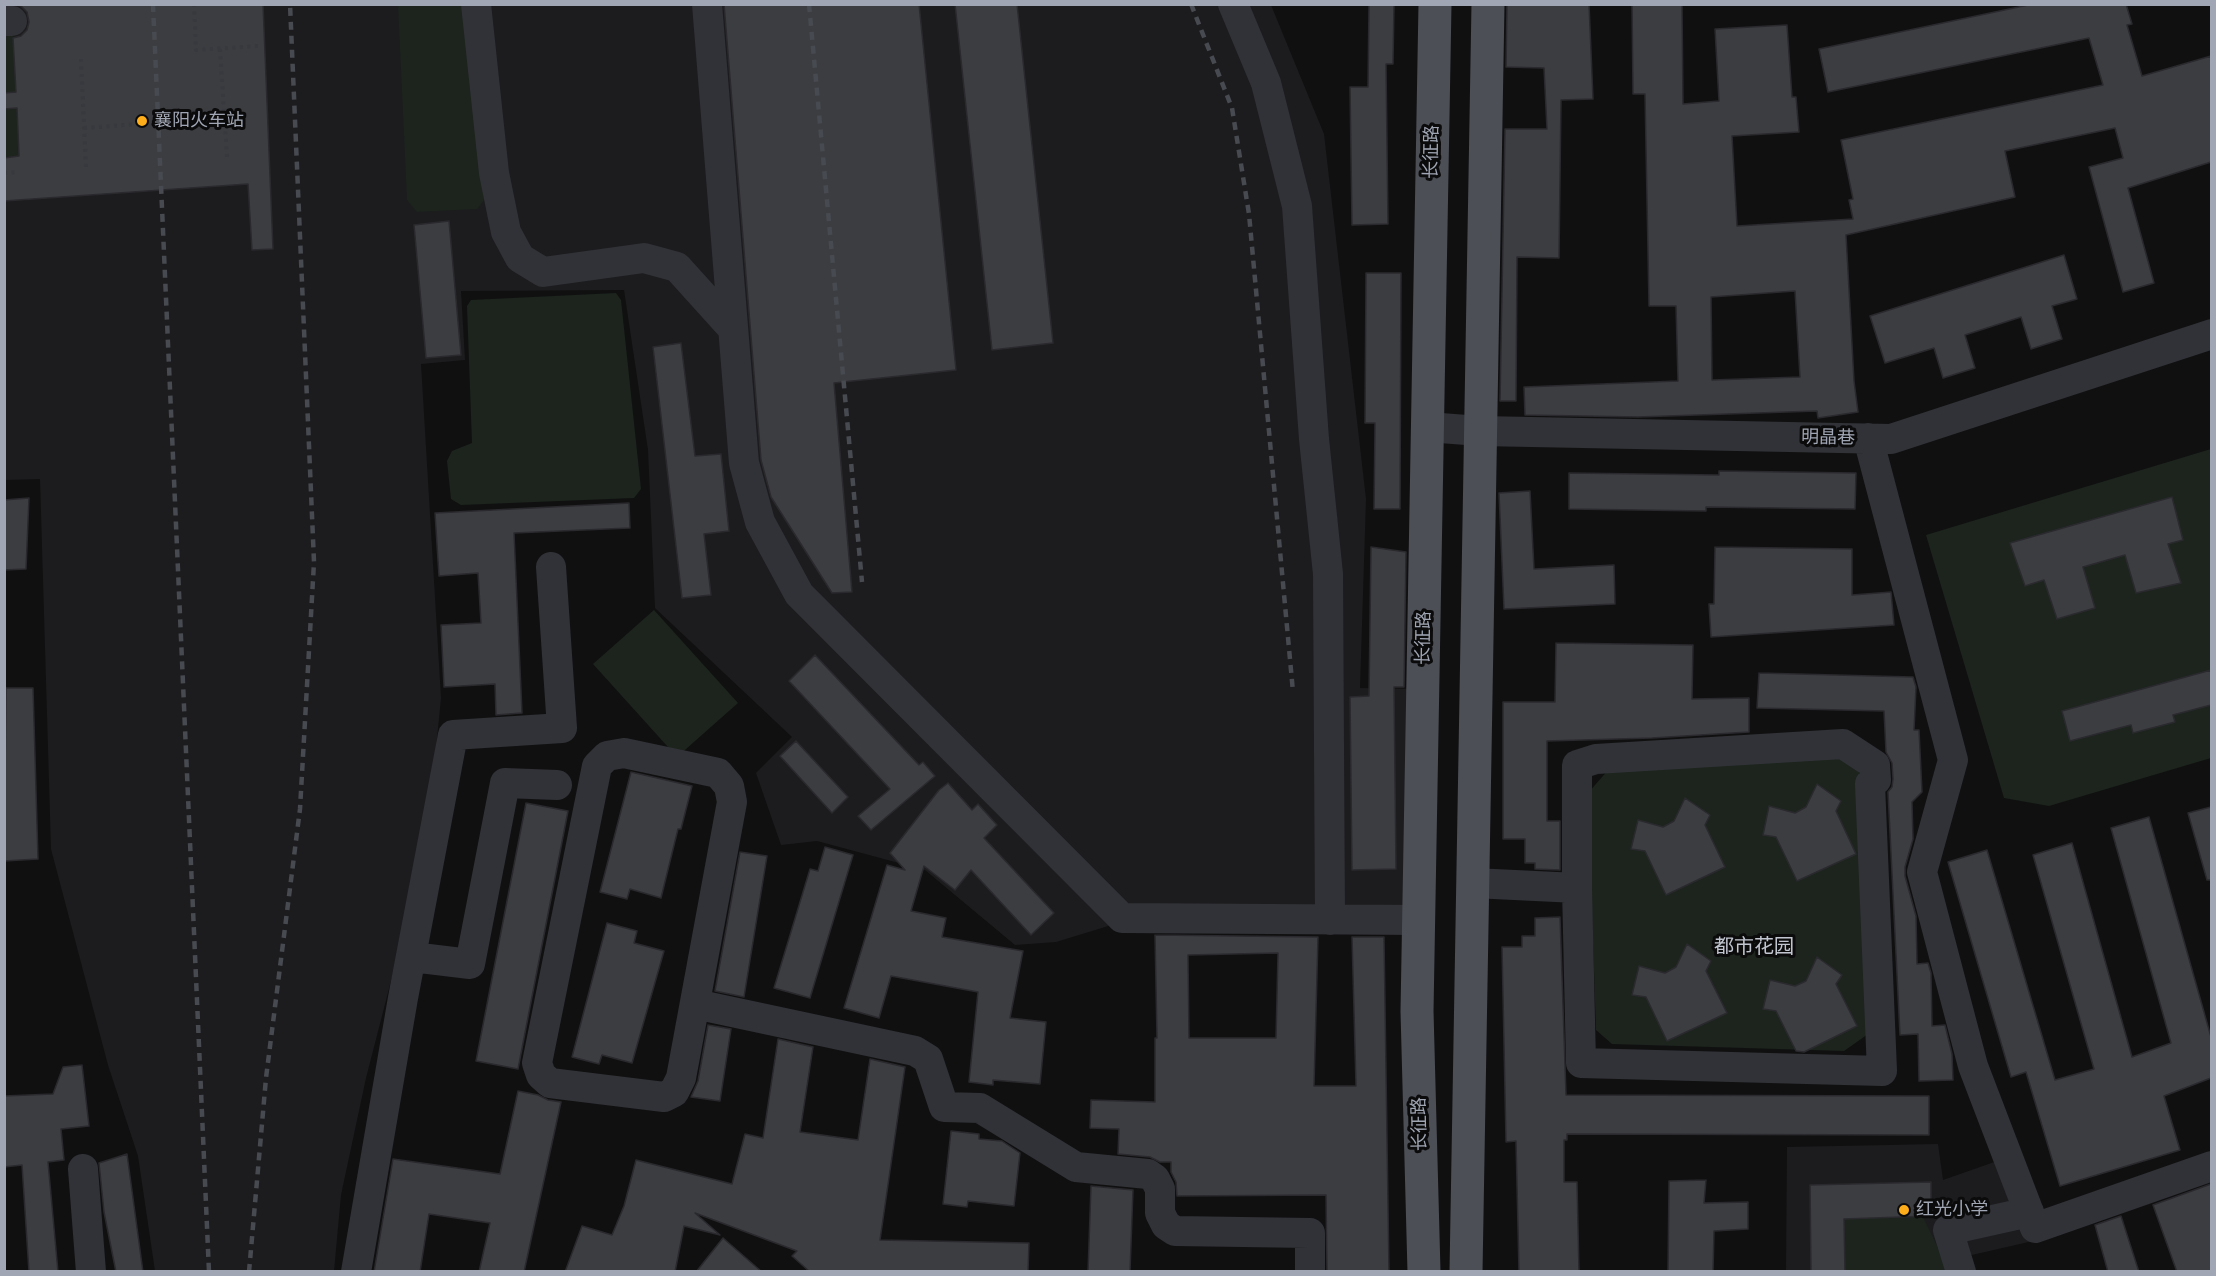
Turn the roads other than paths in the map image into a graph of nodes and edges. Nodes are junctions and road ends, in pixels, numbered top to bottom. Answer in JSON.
{"nodes":[{"id":1,"x":476,"y":4,"type":"edge"},
{"id":2,"x":1233,"y":4,"type":"edge"},
{"id":3,"x":1435,"y":4,"type":"edge"},
{"id":4,"x":1488,"y":4,"type":"edge"},
{"id":5,"x":704,"y":9,"type":"edge"},
{"id":6,"x":733,"y":329,"type":"junction"},
{"id":7,"x":2211,"y":334,"type":"edge"},
{"id":8,"x":1427,"y":427,"type":"junction"},
{"id":9,"x":1480,"y":431,"type":"junction"},
{"id":10,"x":1868,"y":438,"type":"junction"},
{"id":11,"x":551,"y":567,"type":"dead end"},
{"id":12,"x":557,"y":785,"type":"dead end"},
{"id":13,"x":1473,"y":884,"type":"junction"},
{"id":14,"x":1577,"y":888,"type":"junction"},
{"id":15,"x":1330,"y":920,"type":"junction"},
{"id":16,"x":1419,"y":920,"type":"junction"},
{"id":17,"x":412,"y":957,"type":"junction"},
{"id":18,"x":695,"y":1004,"type":"junction"},
{"id":19,"x":2211,"y":1166,"type":"edge"},
{"id":20,"x":83,"y":1169,"type":"dead end"},
{"id":21,"x":2029,"y":1212,"type":"junction"},
{"id":22,"x":91,"y":1272,"type":"edge"},
{"id":23,"x":356,"y":1272,"type":"edge"},
{"id":24,"x":1310,"y":1272,"type":"edge"},
{"id":25,"x":1424,"y":1272,"type":"edge"},
{"id":26,"x":1466,"y":1272,"type":"edge"},
{"id":27,"x":1961,"y":1272,"type":"edge"}],
"edges":[{"from":1,"to":6,"type":"street"},
{"from":2,"to":15,"type":"street"},
{"from":3,"to":8,"type":"main road","name":"长征路"},
{"from":4,"to":9,"type":"main road"},
{"from":5,"to":6,"type":"street"},
{"from":6,"to":15,"type":"street"},
{"from":7,"to":10,"type":"street","name":"明晶巷"},
{"from":8,"to":9,"type":"street","name":"明晶巷"},
{"from":8,"to":16,"type":"main road","name":"长征路"},
{"from":9,"to":10,"type":"street","name":"明晶巷"},
{"from":9,"to":13,"type":"main road"},
{"from":10,"to":21,"type":"street"},
{"from":11,"to":17,"type":"street"},
{"from":12,"to":17,"type":"street"},
{"from":13,"to":14,"type":"street"},
{"from":13,"to":26,"type":"main road"},
{"from":14,"to":14,"type":"street"},
{"from":15,"to":16,"type":"street"},
{"from":16,"to":25,"type":"main road","name":"长征路"},
{"from":17,"to":23,"type":"street"},
{"from":18,"to":18,"type":"street"},
{"from":18,"to":24,"type":"street"},
{"from":19,"to":21,"type":"street"},
{"from":20,"to":22,"type":"street"},
{"from":21,"to":27,"type":"street"}]}
